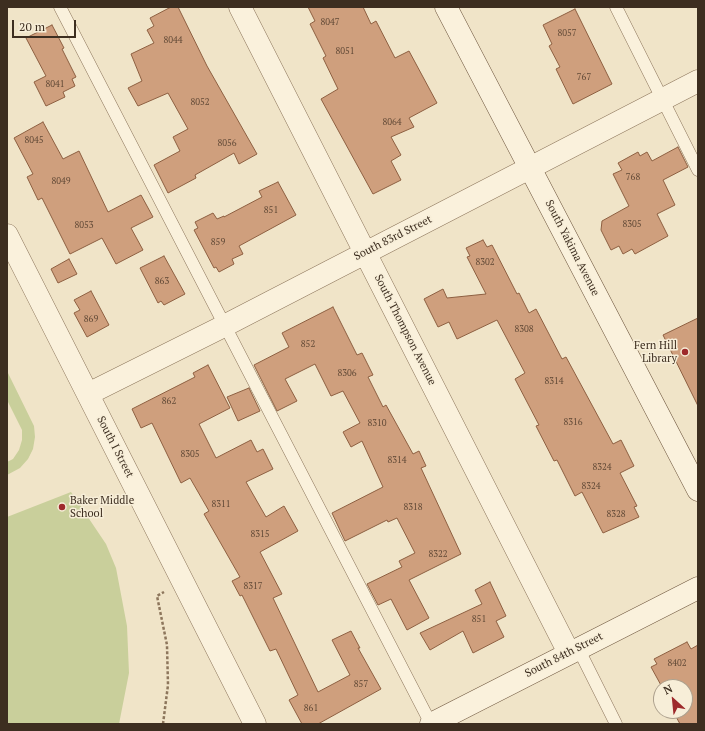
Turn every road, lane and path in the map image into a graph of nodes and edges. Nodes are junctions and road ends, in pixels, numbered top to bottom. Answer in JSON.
{"nodes":[{"id":1,"x":60,"y":7,"type":"edge"},
{"id":2,"x":240,"y":7,"type":"edge"},
{"id":3,"x":446,"y":7,"type":"edge"},
{"id":4,"x":616,"y":7,"type":"edge"},
{"id":5,"x":698,"y":81,"type":"edge"},
{"id":6,"x":662,"y":100,"type":"junction"},
{"id":7,"x":530,"y":167,"type":"junction"},
{"id":8,"x":698,"y":170,"type":"edge"},
{"id":9,"x":7,"y":235,"type":"edge"},
{"id":10,"x":365,"y":252,"type":"junction"},
{"id":11,"x":224,"y":326,"type":"junction"},
{"id":12,"x":88,"y":394,"type":"junction"},
{"id":13,"x":698,"y":490,"type":"edge"},
{"id":14,"x":183,"y":582,"type":"junction"},
{"id":15,"x":698,"y":588,"type":"edge"},
{"id":16,"x":574,"y":650,"type":"junction"},
{"id":17,"x":163,"y":724,"type":"edge"},
{"id":18,"x":255,"y":724,"type":"edge"},
{"id":19,"x":431,"y":724,"type":"edge"},
{"id":20,"x":616,"y":724,"type":"edge"}],
"edges":[{"from":1,"to":11,"type":"lane"},
{"from":2,"to":10,"type":"street","name":"South Thompson Avenue"},
{"from":3,"to":7,"type":"street","name":"South Yakima Avenue"},
{"from":4,"to":6,"type":"lane"},
{"from":5,"to":6,"type":"street","name":"South 83rd Street"},
{"from":6,"to":7,"type":"street","name":"South 83rd Street"},
{"from":6,"to":8,"type":"lane"},
{"from":7,"to":10,"type":"street","name":"South 83rd Street"},
{"from":7,"to":13,"type":"street","name":"South Yakima Avenue"},
{"from":9,"to":12,"type":"street","name":"South I Street"},
{"from":10,"to":11,"type":"street","name":"South 83rd Street"},
{"from":10,"to":16,"type":"street","name":"South Thompson Avenue"},
{"from":11,"to":12,"type":"street","name":"South 83rd Street"},
{"from":11,"to":19,"type":"lane"},
{"from":12,"to":14,"type":"street","name":"South I Street"},
{"from":14,"to":17,"type":"path"},
{"from":14,"to":18,"type":"street","name":"South I Street"},
{"from":15,"to":16,"type":"street","name":"South 84th Street"},
{"from":16,"to":19,"type":"street","name":"South 84th Street"},
{"from":16,"to":20,"type":"lane"}]}
